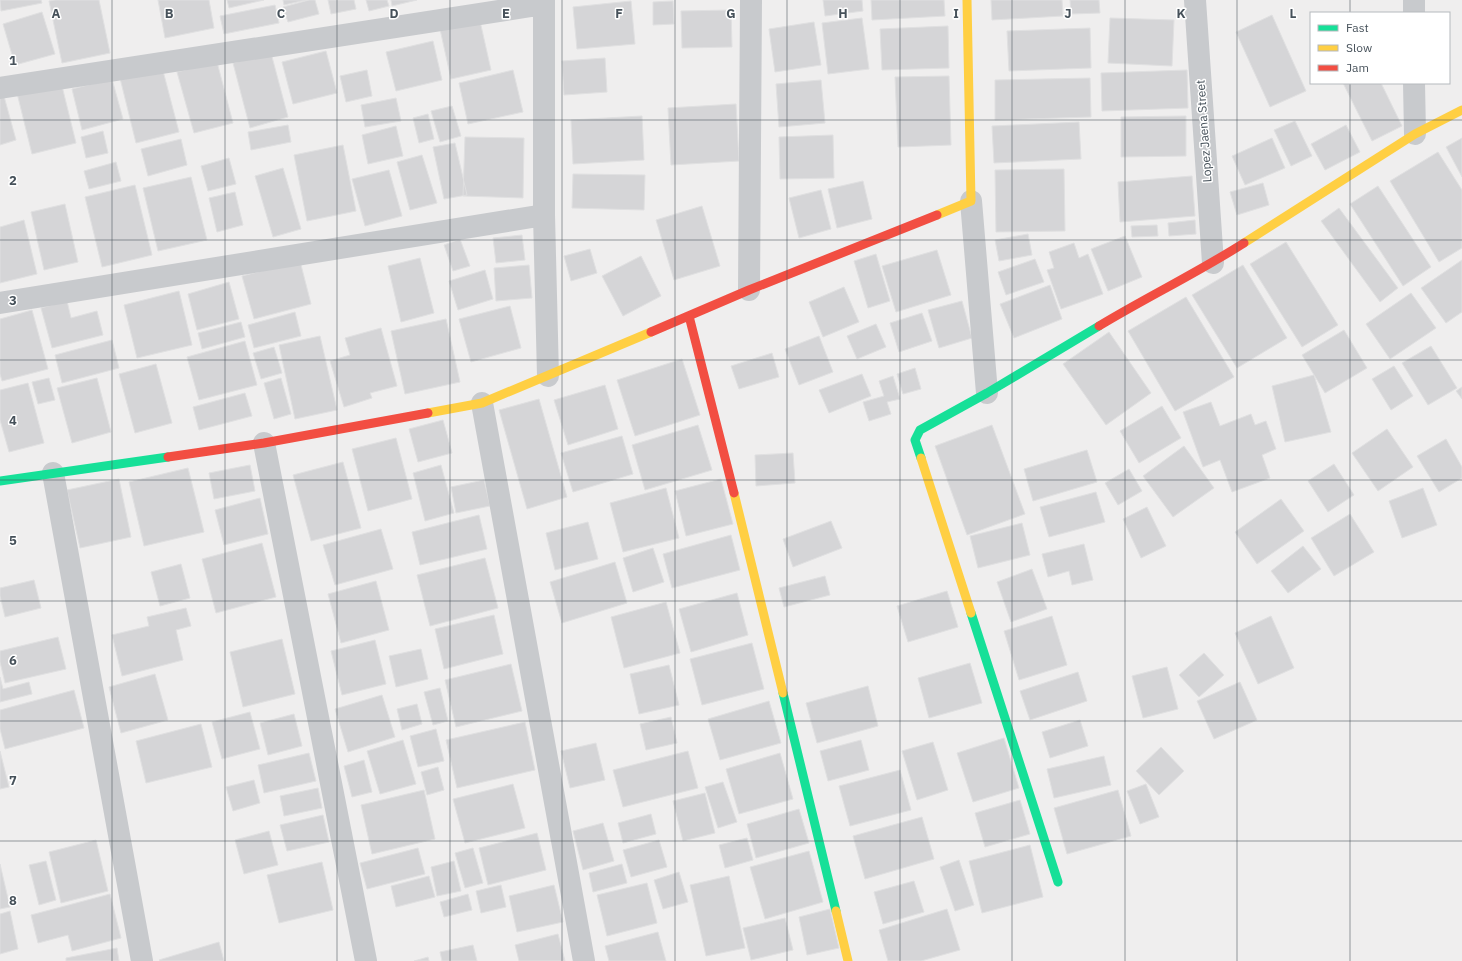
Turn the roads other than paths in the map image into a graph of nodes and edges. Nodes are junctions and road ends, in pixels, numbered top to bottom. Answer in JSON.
{"nodes":[{"id":1,"x":751,"y":0,"type":"edge"},
{"id":2,"x":967,"y":0,"type":"edge"},
{"id":3,"x":1195,"y":0,"type":"edge"},
{"id":4,"x":1414,"y":0,"type":"edge"},
{"id":5,"x":544,"y":2,"type":"edge"},
{"id":6,"x":1414,"y":12,"type":"edge"},
{"id":7,"x":1414,"y":84,"type":"edge"},
{"id":8,"x":0,"y":88,"type":"edge"},
{"id":9,"x":1462,"y":110,"type":"edge"},
{"id":10,"x":1415,"y":134,"type":"junction"},
{"id":11,"x":971,"y":201,"type":"junction"},
{"id":12,"x":544,"y":215,"type":"junction"},
{"id":13,"x":1212,"y":263,"type":"junction"},
{"id":14,"x":749,"y":290,"type":"junction"},
{"id":15,"x":0,"y":303,"type":"edge"},
{"id":16,"x":689,"y":316,"type":"junction"},
{"id":17,"x":548,"y":376,"type":"junction"},
{"id":18,"x":987,"y":392,"type":"junction"},
{"id":19,"x":482,"y":403,"type":"junction"},
{"id":20,"x":264,"y":443,"type":"junction"},
{"id":21,"x":53,"y":473,"type":"junction"},
{"id":22,"x":0,"y":481,"type":"edge"},
{"id":23,"x":1058,"y":882,"type":"dead end"},
{"id":24,"x":142,"y":961,"type":"edge"},
{"id":25,"x":366,"y":961,"type":"edge"},
{"id":26,"x":584,"y":961,"type":"edge"},
{"id":27,"x":848,"y":961,"type":"edge"}],
"edges":[{"from":1,"to":14,"type":"street"},
{"from":2,"to":11,"type":"street"},
{"from":3,"to":13,"type":"street","name":"Lopez Jaena Street"},
{"from":4,"to":6,"type":"street"},
{"from":5,"to":8,"type":"street"},
{"from":5,"to":12,"type":"street"},
{"from":7,"to":10,"type":"street"},
{"from":9,"to":10,"type":"street"},
{"from":10,"to":13,"type":"street"},
{"from":11,"to":14,"type":"street"},
{"from":11,"to":18,"type":"street"},
{"from":12,"to":15,"type":"street"},
{"from":12,"to":17,"type":"street"},
{"from":13,"to":18,"type":"street"},
{"from":14,"to":16,"type":"street"},
{"from":16,"to":17,"type":"street"},
{"from":16,"to":27,"type":"street"},
{"from":17,"to":19,"type":"street"},
{"from":18,"to":23,"type":"street"},
{"from":19,"to":20,"type":"street"},
{"from":19,"to":26,"type":"street"},
{"from":20,"to":21,"type":"street"},
{"from":20,"to":25,"type":"street"},
{"from":21,"to":22,"type":"street"},
{"from":21,"to":24,"type":"street"}]}
